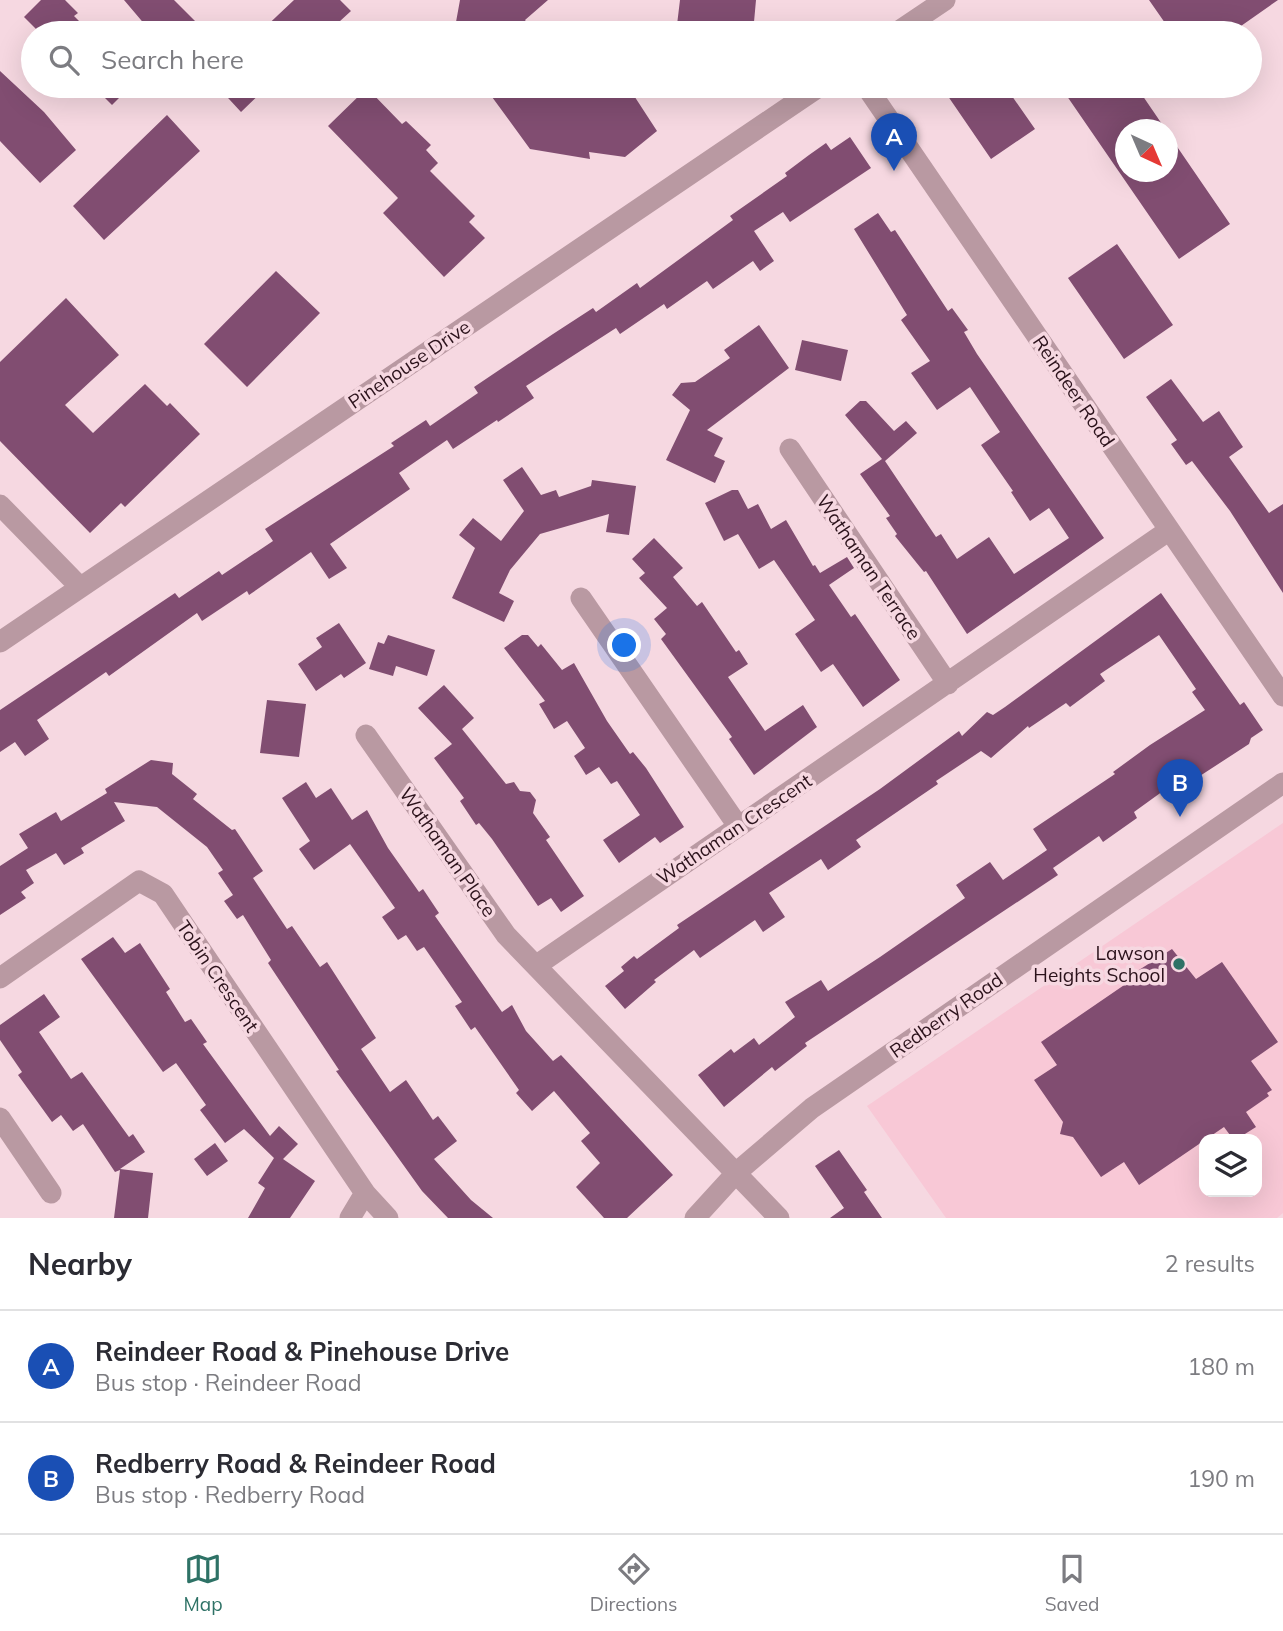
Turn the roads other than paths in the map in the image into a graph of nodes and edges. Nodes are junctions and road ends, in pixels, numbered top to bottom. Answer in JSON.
{"nodes":[{"id":1,"x":944,"y":0,"type":"edge"},
{"id":2,"x":913,"y":21,"type":"edge"},
{"id":3,"x":802,"y":98,"type":"edge"},
{"id":4,"x":874,"y":98,"type":"edge"},
{"id":5,"x":790,"y":449,"type":"dead end"},
{"id":6,"x":0,"y":505,"type":"edge"},
{"id":7,"x":1168,"y":531,"type":"junction"},
{"id":8,"x":79,"y":587,"type":"junction"},
{"id":9,"x":581,"y":598,"type":"dead end"},
{"id":10,"x":0,"y":642,"type":"edge"},
{"id":11,"x":948,"y":684,"type":"junction"},
{"id":12,"x":1283,"y":696,"type":"edge"},
{"id":13,"x":366,"y":735,"type":"dead end"},
{"id":14,"x":1283,"y":783,"type":"edge"},
{"id":15,"x":738,"y":826,"type":"junction"},
{"id":16,"x":537,"y":965,"type":"junction"},
{"id":17,"x":0,"y":978,"type":"edge"},
{"id":18,"x":0,"y":1118,"type":"edge"},
{"id":19,"x":737,"y":1172,"type":"junction"},
{"id":20,"x":51,"y":1193,"type":"dead end"},
{"id":21,"x":365,"y":1193,"type":"junction"},
{"id":22,"x":350,"y":1218,"type":"edge"},
{"id":23,"x":388,"y":1218,"type":"edge"},
{"id":24,"x":695,"y":1218,"type":"edge"},
{"id":25,"x":779,"y":1218,"type":"edge"}],
"edges":[{"from":1,"to":2,"type":"street"},
{"from":3,"to":8,"type":"street","name":"Pinehouse Drive"},
{"from":4,"to":7,"type":"street","name":"Reindeer Road"},
{"from":5,"to":11,"type":"street","name":"Wathaman Terrace"},
{"from":6,"to":8,"type":"street"},
{"from":7,"to":11,"type":"street","name":"Wathaman Crescent"},
{"from":7,"to":12,"type":"street","name":"Reindeer Road"},
{"from":8,"to":10,"type":"street","name":"Pinehouse Drive"},
{"from":9,"to":15,"type":"street"},
{"from":11,"to":15,"type":"street","name":"Wathaman Crescent"},
{"from":13,"to":16,"type":"street","name":"Wathaman Place"},
{"from":14,"to":19,"type":"street","name":"Redberry Road"},
{"from":15,"to":16,"type":"street","name":"Wathaman Crescent"},
{"from":16,"to":19,"type":"street"},
{"from":17,"to":21,"type":"street","name":"Tobin Crescent"},
{"from":18,"to":20,"type":"street"},
{"from":19,"to":24,"type":"street","name":"Redberry Road"},
{"from":19,"to":25,"type":"street"},
{"from":21,"to":22,"type":"street"},
{"from":21,"to":23,"type":"street","name":"Tobin Crescent"}]}
